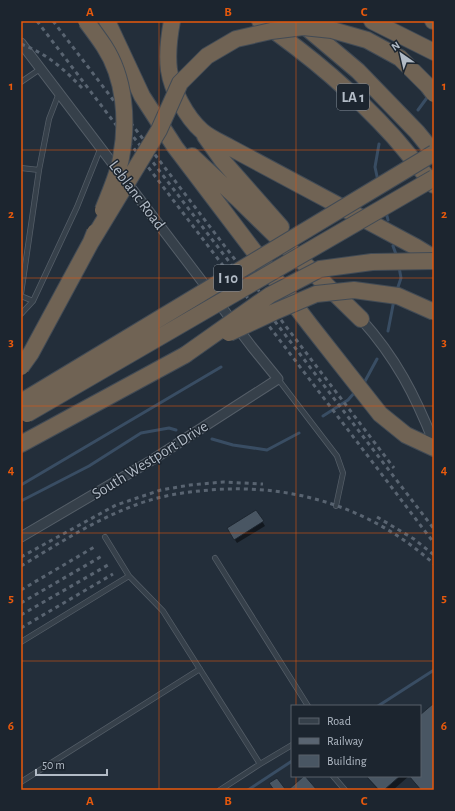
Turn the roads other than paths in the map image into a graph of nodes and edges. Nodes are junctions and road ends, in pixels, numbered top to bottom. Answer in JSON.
{"nodes":[{"id":1,"x":86,"y":21,"type":"edge"},
{"id":2,"x":107,"y":21,"type":"edge"},
{"id":3,"x":172,"y":21,"type":"edge"},
{"id":4,"x":260,"y":21,"type":"edge"},
{"id":5,"x":298,"y":21,"type":"edge"},
{"id":6,"x":372,"y":21,"type":"edge"},
{"id":7,"x":21,"y":43,"type":"edge"},
{"id":8,"x":434,"y":52,"type":"edge"},
{"id":9,"x":40,"y":69,"type":"junction"},
{"id":10,"x":21,"y":82,"type":"edge"},
{"id":11,"x":59,"y":93,"type":"junction"},
{"id":12,"x":434,"y":94,"type":"edge"},
{"id":13,"x":142,"y":96,"type":"junction"},
{"id":14,"x":202,"y":131,"type":"junction"},
{"id":15,"x":101,"y":147,"type":"junction"},
{"id":16,"x":434,"y":153,"type":"edge"},
{"id":17,"x":21,"y":168,"type":"edge"},
{"id":18,"x":39,"y":170,"type":"junction"},
{"id":19,"x":434,"y":178,"type":"edge"},
{"id":20,"x":434,"y":185,"type":"edge"},
{"id":21,"x":91,"y":242,"type":"junction"},
{"id":22,"x":434,"y":259,"type":"edge"},
{"id":23,"x":21,"y":295,"type":"edge"},
{"id":24,"x":33,"y":300,"type":"junction"},
{"id":25,"x":434,"y":312,"type":"edge"},
{"id":26,"x":21,"y":314,"type":"edge"},
{"id":27,"x":361,"y":319,"type":"junction"},
{"id":28,"x":185,"y":355,"type":"junction"},
{"id":29,"x":21,"y":367,"type":"edge"},
{"id":30,"x":278,"y":379,"type":"junction"},
{"id":31,"x":23,"y":411,"type":"edge"},
{"id":32,"x":434,"y":443,"type":"edge"},
{"id":33,"x":21,"y":444,"type":"edge"},
{"id":34,"x":434,"y":448,"type":"edge"},
{"id":35,"x":336,"y":506,"type":"dead end"},
{"id":36,"x":21,"y":537,"type":"edge"},
{"id":37,"x":105,"y":537,"type":"dead end"},
{"id":38,"x":215,"y":558,"type":"dead end"},
{"id":39,"x":129,"y":576,"type":"junction"},
{"id":40,"x":21,"y":642,"type":"edge"},
{"id":41,"x":200,"y":669,"type":"junction"},
{"id":42,"x":307,"y":705,"type":"edge"},
{"id":43,"x":291,"y":746,"type":"edge"},
{"id":44,"x":260,"y":764,"type":"junction"},
{"id":45,"x":334,"y":777,"type":"edge"},
{"id":46,"x":21,"y":782,"type":"edge"},
{"id":47,"x":220,"y":790,"type":"edge"},
{"id":48,"x":345,"y":790,"type":"edge"}],
"edges":[{"from":1,"to":21,"type":"highway","bridge":true},
{"from":2,"to":13,"type":"highway"},
{"from":3,"to":14,"type":"highway"},
{"from":4,"to":20,"type":"highway","number":"LA 1"},
{"from":5,"to":16,"type":"highway","number":"LA 1"},
{"from":6,"to":8,"type":"highway"},
{"from":7,"to":9,"type":"street","name":"Leblanc Road"},
{"from":9,"to":10,"type":"lane"},
{"from":9,"to":11,"type":"street","name":"Leblanc Road"},
{"from":11,"to":15,"type":"street","name":"Leblanc Road"},
{"from":11,"to":18,"type":"lane"},
{"from":12,"to":21,"type":"highway","bridge":true},
{"from":13,"to":27,"type":"highway"},
{"from":13,"to":34,"type":"highway"},
{"from":14,"to":22,"type":"highway"},
{"from":14,"to":27,"type":"highway"},
{"from":15,"to":24,"type":"lane"},
{"from":15,"to":30,"type":"street","name":"Leblanc Road"},
{"from":16,"to":31,"type":"highway","number":"I 10","bridge":true},
{"from":17,"to":18,"type":"lane"},
{"from":18,"to":23,"type":"lane"},
{"from":19,"to":31,"type":"highway","number":"I 10","bridge":true},
{"from":21,"to":29,"type":"highway","bridge":true},
{"from":22,"to":28,"type":"highway","bridge":true},
{"from":23,"to":24,"type":"lane"},
{"from":24,"to":26,"type":"lane"},
{"from":25,"to":28,"type":"highway","bridge":true},
{"from":27,"to":32,"type":"street"},
{"from":28,"to":33,"type":"highway"},
{"from":30,"to":35,"type":"lane"},
{"from":30,"to":36,"type":"street","name":"South Westport Drive"},
{"from":37,"to":39,"type":"lane"},
{"from":38,"to":42,"type":"lane"},
{"from":39,"to":40,"type":"lane"},
{"from":39,"to":41,"type":"lane"},
{"from":41,"to":44,"type":"lane"},
{"from":41,"to":46,"type":"lane"},
{"from":43,"to":44,"type":"lane"},
{"from":44,"to":47,"type":"lane"},
{"from":45,"to":48,"type":"lane"}]}
